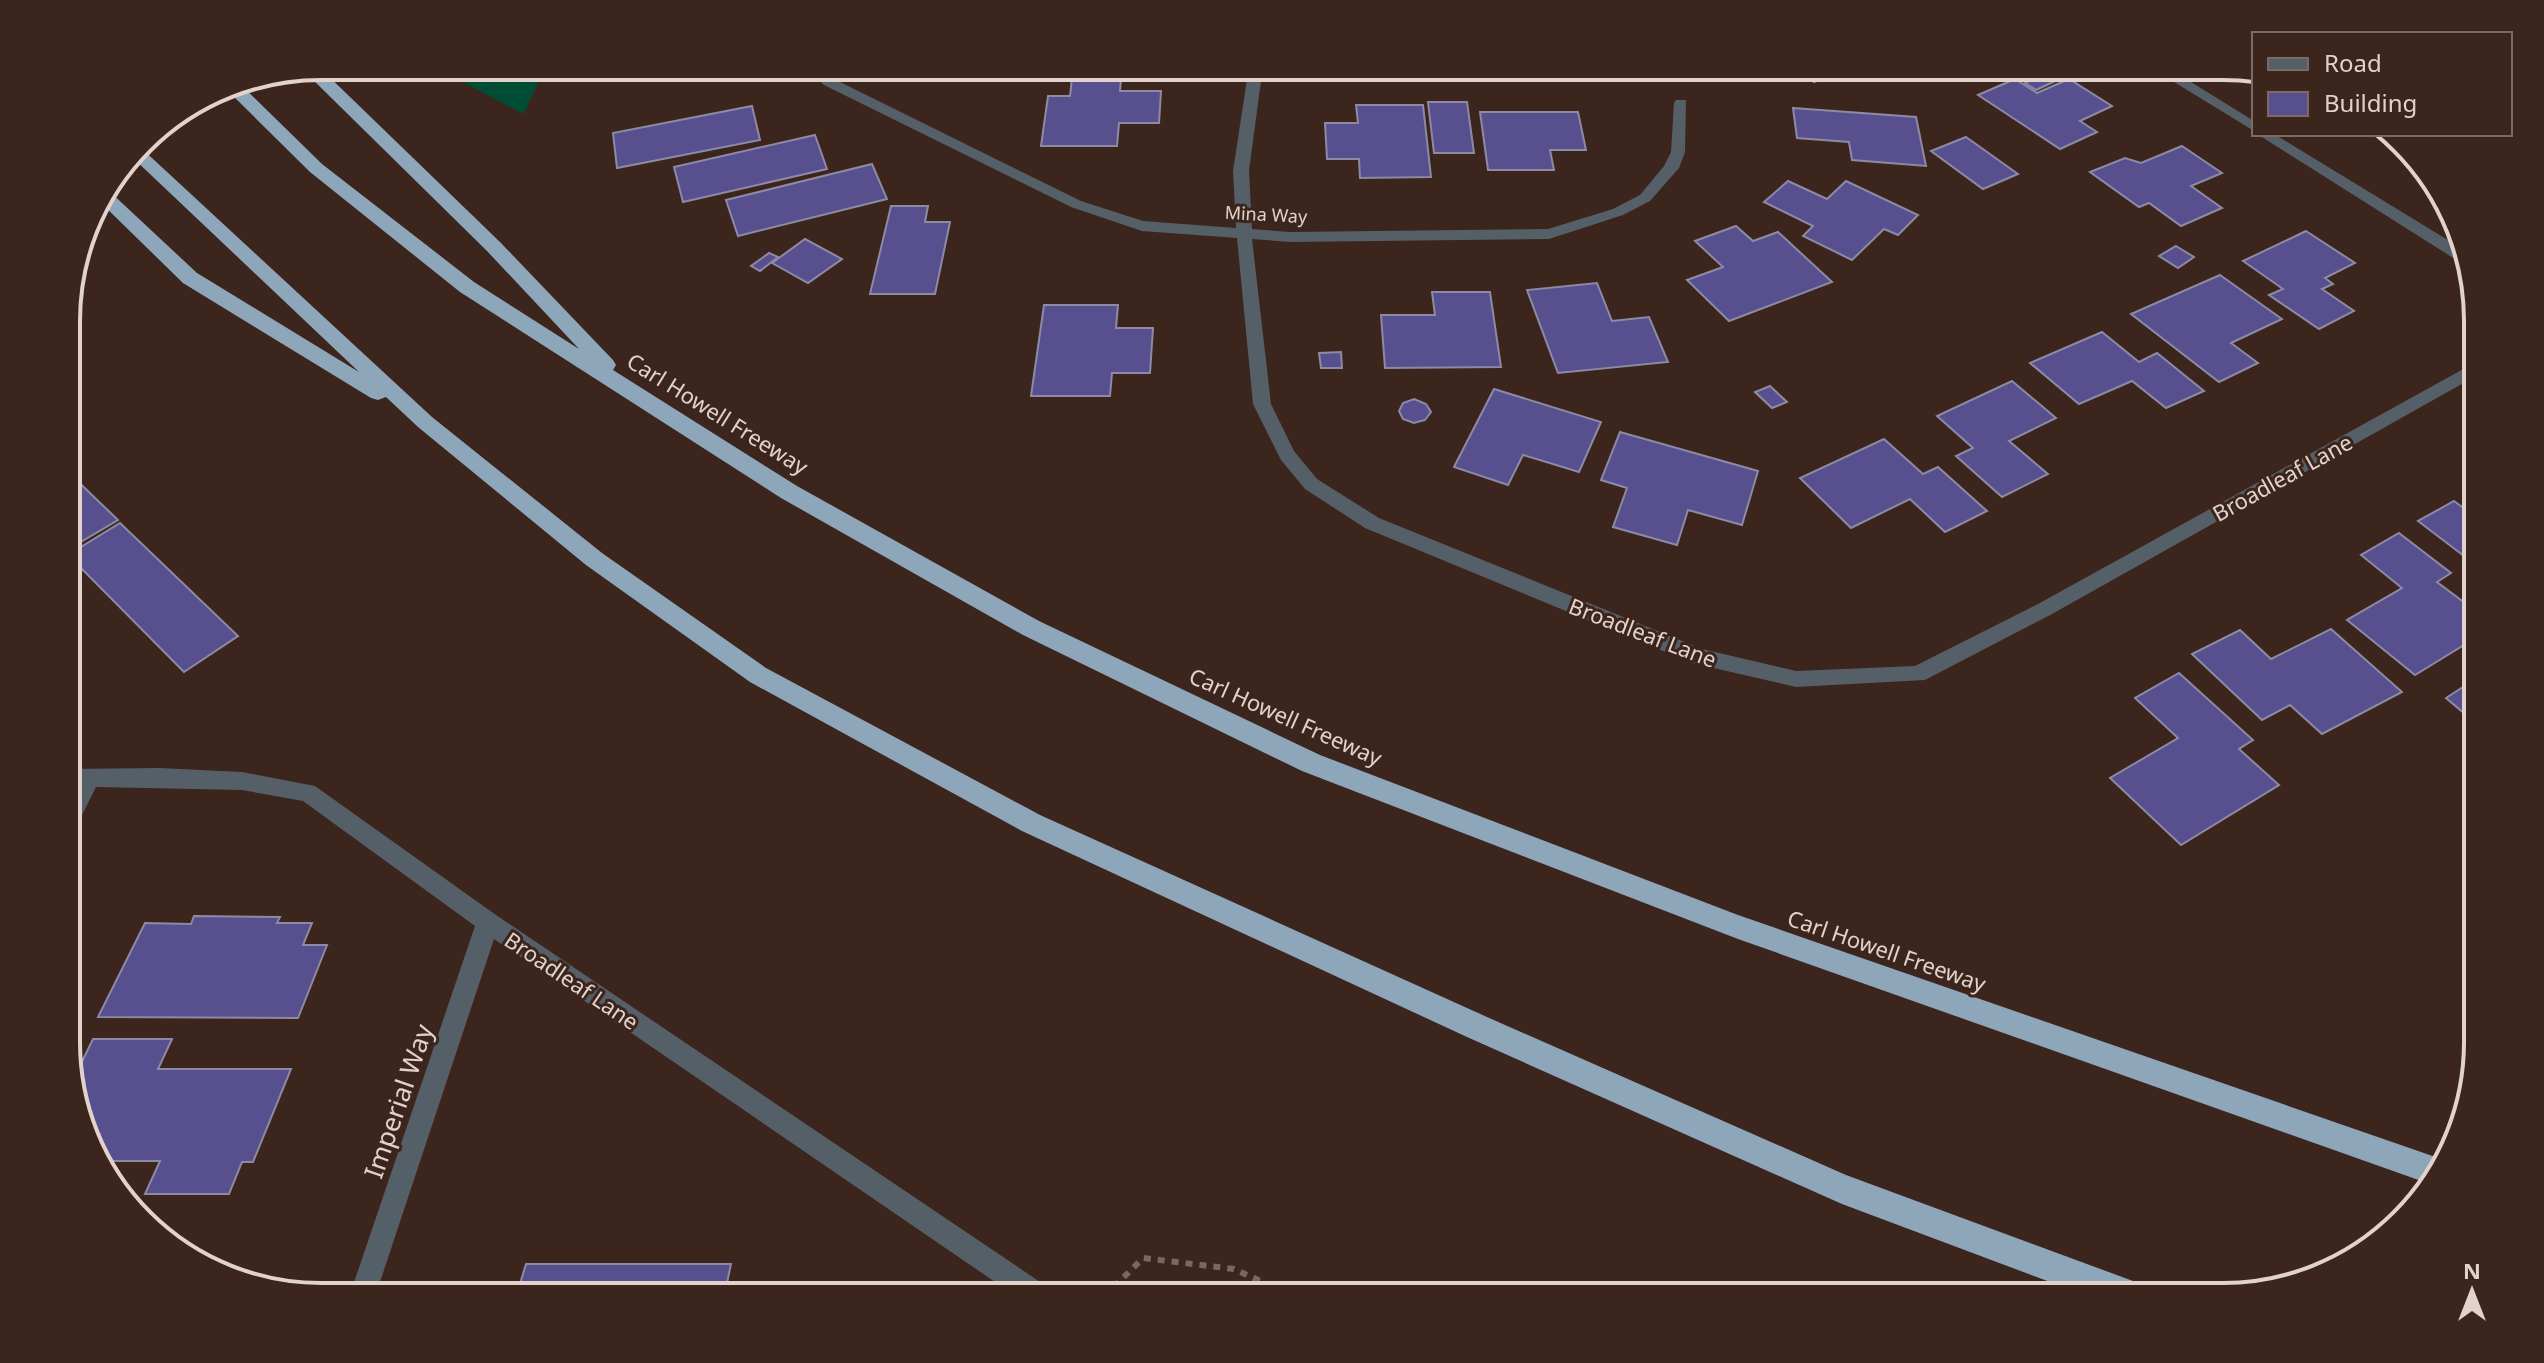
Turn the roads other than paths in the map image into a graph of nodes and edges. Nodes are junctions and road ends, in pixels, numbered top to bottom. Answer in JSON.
{"nodes":[{"id":1,"x":2178,"y":80,"type":"edge"},
{"id":2,"x":323,"y":81,"type":"edge"},
{"id":3,"x":827,"y":81,"type":"edge"},
{"id":4,"x":1254,"y":81,"type":"edge"},
{"id":5,"x":240,"y":94,"type":"edge"},
{"id":6,"x":1681,"y":103,"type":"dead end"},
{"id":7,"x":2252,"y":126,"type":"edge"},
{"id":8,"x":2267,"y":136,"type":"edge"},
{"id":9,"x":144,"y":158,"type":"edge"},
{"id":10,"x":111,"y":202,"type":"edge"},
{"id":11,"x":1244,"y":234,"type":"junction"},
{"id":12,"x":2453,"y":250,"type":"edge"},
{"id":13,"x":2464,"y":375,"type":"edge"},
{"id":14,"x":632,"y":393,"type":"junction"},
{"id":15,"x":425,"y":422,"type":"junction"},
{"id":16,"x":80,"y":778,"type":"edge"},
{"id":17,"x":488,"y":922,"type":"junction"},
{"id":18,"x":2427,"y":1169,"type":"edge"},
{"id":19,"x":2093,"y":1282,"type":"edge"},
{"id":20,"x":367,"y":1283,"type":"edge"},
{"id":21,"x":1019,"y":1283,"type":"edge"}],
"edges":[{"from":1,"to":7,"type":"street"},
{"from":2,"to":14,"type":"highway"},
{"from":3,"to":11,"type":"street","name":"Mina Way"},
{"from":4,"to":11,"type":"street","name":"Broadleaf Lane"},
{"from":5,"to":14,"type":"highway","name":"Carl Howell Freeway"},
{"from":6,"to":11,"type":"street","name":"Mina Way"},
{"from":8,"to":12,"type":"street"},
{"from":9,"to":15,"type":"highway"},
{"from":10,"to":15,"type":"highway"},
{"from":11,"to":13,"type":"street","name":"Broadleaf Lane"},
{"from":14,"to":18,"type":"highway","name":"Carl Howell Freeway"},
{"from":15,"to":19,"type":"highway"},
{"from":16,"to":17,"type":"street","name":"Broadleaf Lane"},
{"from":17,"to":20,"type":"street","name":"Imperial Way"},
{"from":17,"to":21,"type":"street","name":"Broadleaf Lane"}]}
